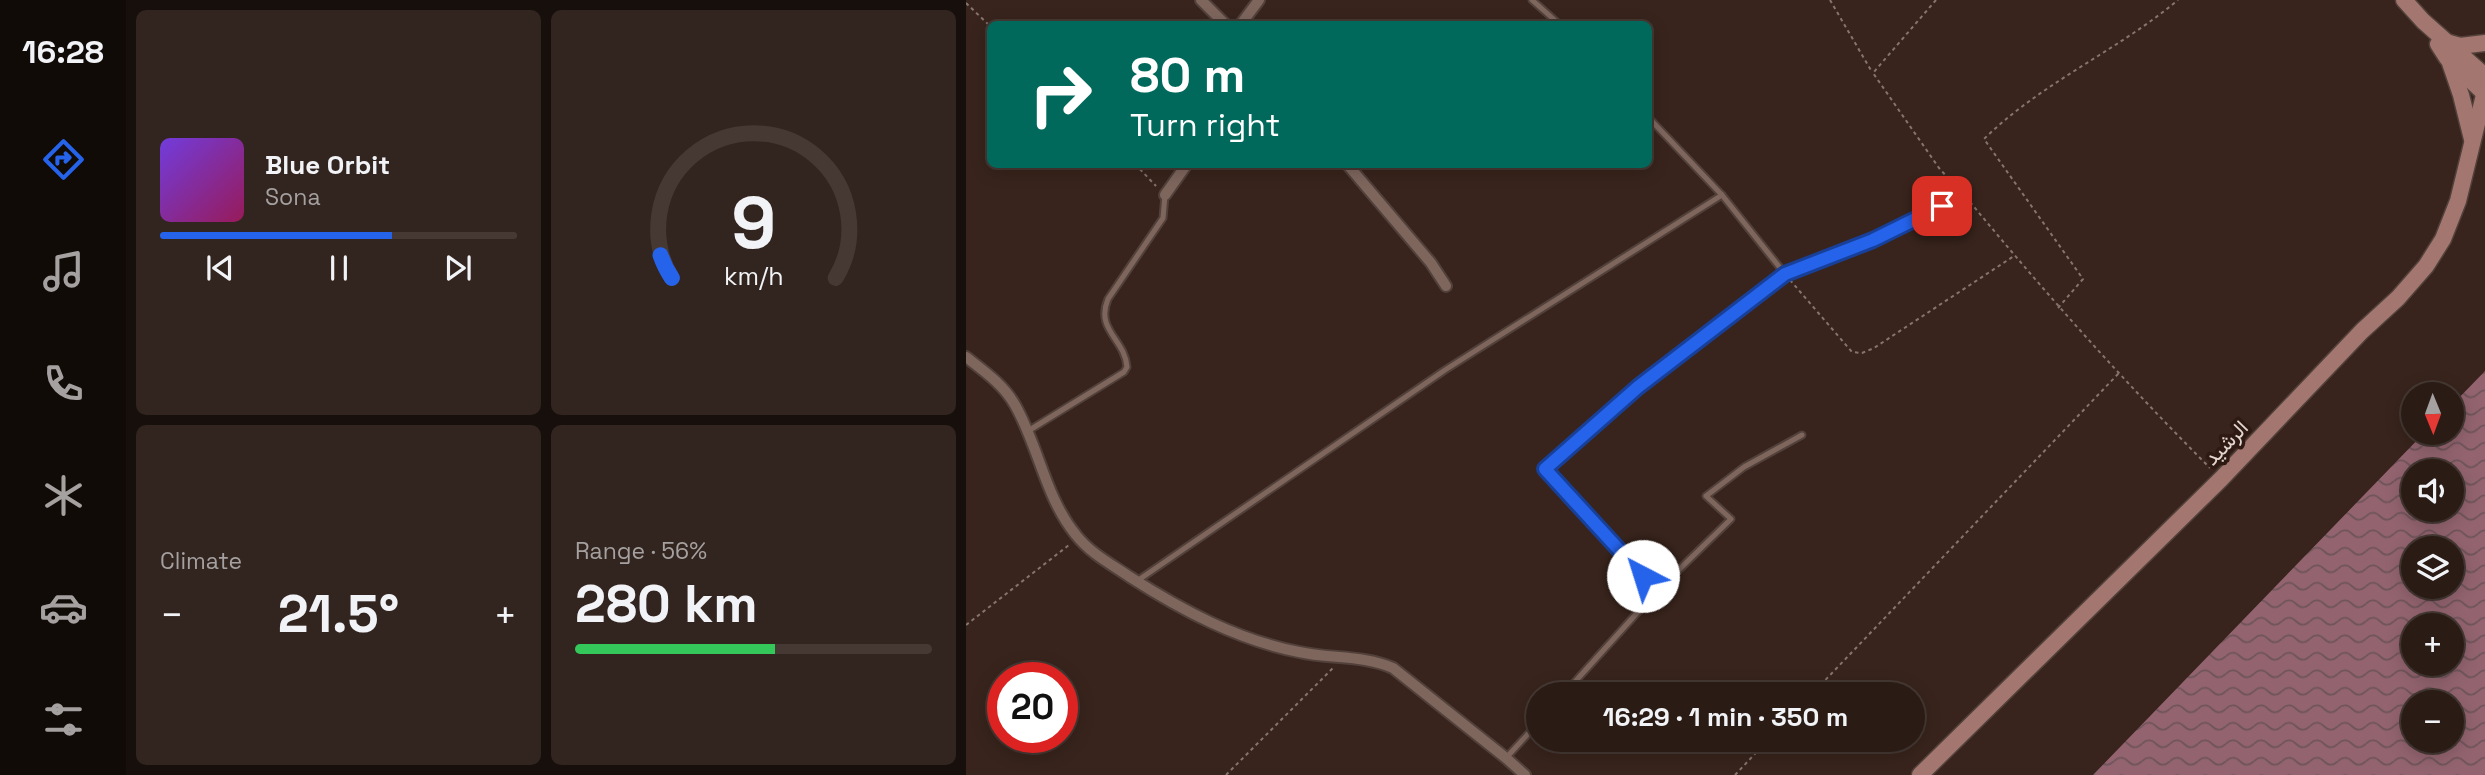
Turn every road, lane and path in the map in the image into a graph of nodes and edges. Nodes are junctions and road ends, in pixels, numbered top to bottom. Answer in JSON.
{"nodes":[{"id":1,"x":1200,"y":0,"type":"edge"},
{"id":2,"x":1259,"y":0,"type":"edge"},
{"id":3,"x":1532,"y":0,"type":"edge"},
{"id":4,"x":1830,"y":0,"type":"edge"},
{"id":5,"x":1936,"y":0,"type":"edge"},
{"id":6,"x":2178,"y":0,"type":"edge"},
{"id":7,"x":2404,"y":0,"type":"edge"},
{"id":8,"x":966,"y":3,"type":"edge"},
{"id":9,"x":1223,"y":21,"type":"edge"},
{"id":10,"x":1243,"y":21,"type":"edge"},
{"id":11,"x":1556,"y":21,"type":"edge"},
{"id":12,"x":987,"y":23,"type":"edge"},
{"id":13,"x":2485,"y":43,"type":"edge"},
{"id":14,"x":2447,"y":50,"type":"junction"},
{"id":15,"x":1873,"y":73,"type":"junction"},
{"id":16,"x":2485,"y":76,"type":"edge"},
{"id":17,"x":2485,"y":92,"type":"edge"},
{"id":18,"x":1652,"y":121,"type":"edge"},
{"id":19,"x":2473,"y":142,"type":"junction"},
{"id":20,"x":1139,"y":168,"type":"edge"},
{"id":21,"x":1184,"y":168,"type":"edge"},
{"id":22,"x":1351,"y":168,"type":"edge"},
{"id":23,"x":1165,"y":195,"type":"junction"},
{"id":24,"x":1721,"y":195,"type":"junction"},
{"id":25,"x":1965,"y":195,"type":"junction"},
{"id":26,"x":2015,"y":256,"type":"junction"},
{"id":27,"x":1785,"y":274,"type":"junction"},
{"id":28,"x":1446,"y":286,"type":"dead end"},
{"id":29,"x":2058,"y":308,"type":"junction"},
{"id":30,"x":966,"y":357,"type":"edge"},
{"id":31,"x":2120,"y":372,"type":"junction"},
{"id":32,"x":1028,"y":431,"type":"junction"},
{"id":33,"x":1802,"y":436,"type":"dead end"},
{"id":34,"x":2221,"y":479,"type":"junction"},
{"id":35,"x":1078,"y":538,"type":"junction"},
{"id":36,"x":1137,"y":581,"type":"junction"},
{"id":37,"x":1656,"y":592,"type":"junction"},
{"id":38,"x":966,"y":625,"type":"edge"},
{"id":39,"x":1344,"y":658,"type":"junction"},
{"id":40,"x":1575,"y":682,"type":"edge"},
{"id":41,"x":1823,"y":682,"type":"edge"},
{"id":42,"x":1526,"y":737,"type":"edge"},
{"id":43,"x":1757,"y":752,"type":"edge"},
{"id":44,"x":1507,"y":758,"type":"junction"},
{"id":45,"x":1226,"y":775,"type":"edge"},
{"id":46,"x":1525,"y":775,"type":"edge"},
{"id":47,"x":1735,"y":775,"type":"edge"},
{"id":48,"x":1920,"y":775,"type":"edge"}],
"edges":[{"from":1,"to":9,"type":"street"},
{"from":2,"to":10,"type":"street"},
{"from":3,"to":11,"type":"lane"},
{"from":4,"to":15,"type":"path"},
{"from":5,"to":15,"type":"path"},
{"from":6,"to":29,"type":"path"},
{"from":7,"to":14,"type":"main road"},
{"from":8,"to":12,"type":"path"},
{"from":13,"to":14,"type":"main road"},
{"from":14,"to":16,"type":"main road"},
{"from":14,"to":17,"type":"main road"},
{"from":14,"to":19,"type":"main road"},
{"from":15,"to":25,"type":"path"},
{"from":17,"to":19,"type":"main road","name":"الرشيد"},
{"from":18,"to":24,"type":"lane"},
{"from":19,"to":34,"type":"main road","name":"الرشيد"},
{"from":20,"to":23,"type":"path"},
{"from":21,"to":23,"type":"street"},
{"from":22,"to":28,"type":"street"},
{"from":23,"to":32,"type":"lane"},
{"from":24,"to":27,"type":"lane"},
{"from":24,"to":36,"type":"lane"},
{"from":25,"to":26,"type":"path"},
{"from":25,"to":27,"type":"lane"},
{"from":26,"to":27,"type":"path"},
{"from":26,"to":29,"type":"path"},
{"from":27,"to":37,"type":"lane"},
{"from":29,"to":31,"type":"path"},
{"from":30,"to":32,"type":"street"},
{"from":31,"to":34,"type":"path"},
{"from":31,"to":41,"type":"path"},
{"from":32,"to":35,"type":"street"},
{"from":33,"to":37,"type":"lane"},
{"from":34,"to":48,"type":"main road","name":"الرشيد"},
{"from":35,"to":36,"type":"street"},
{"from":35,"to":38,"type":"path"},
{"from":36,"to":39,"type":"street"},
{"from":37,"to":40,"type":"lane"},
{"from":39,"to":44,"type":"street"},
{"from":39,"to":45,"type":"path"},
{"from":42,"to":44,"type":"lane"},
{"from":43,"to":47,"type":"path"},
{"from":44,"to":46,"type":"street"}]}
